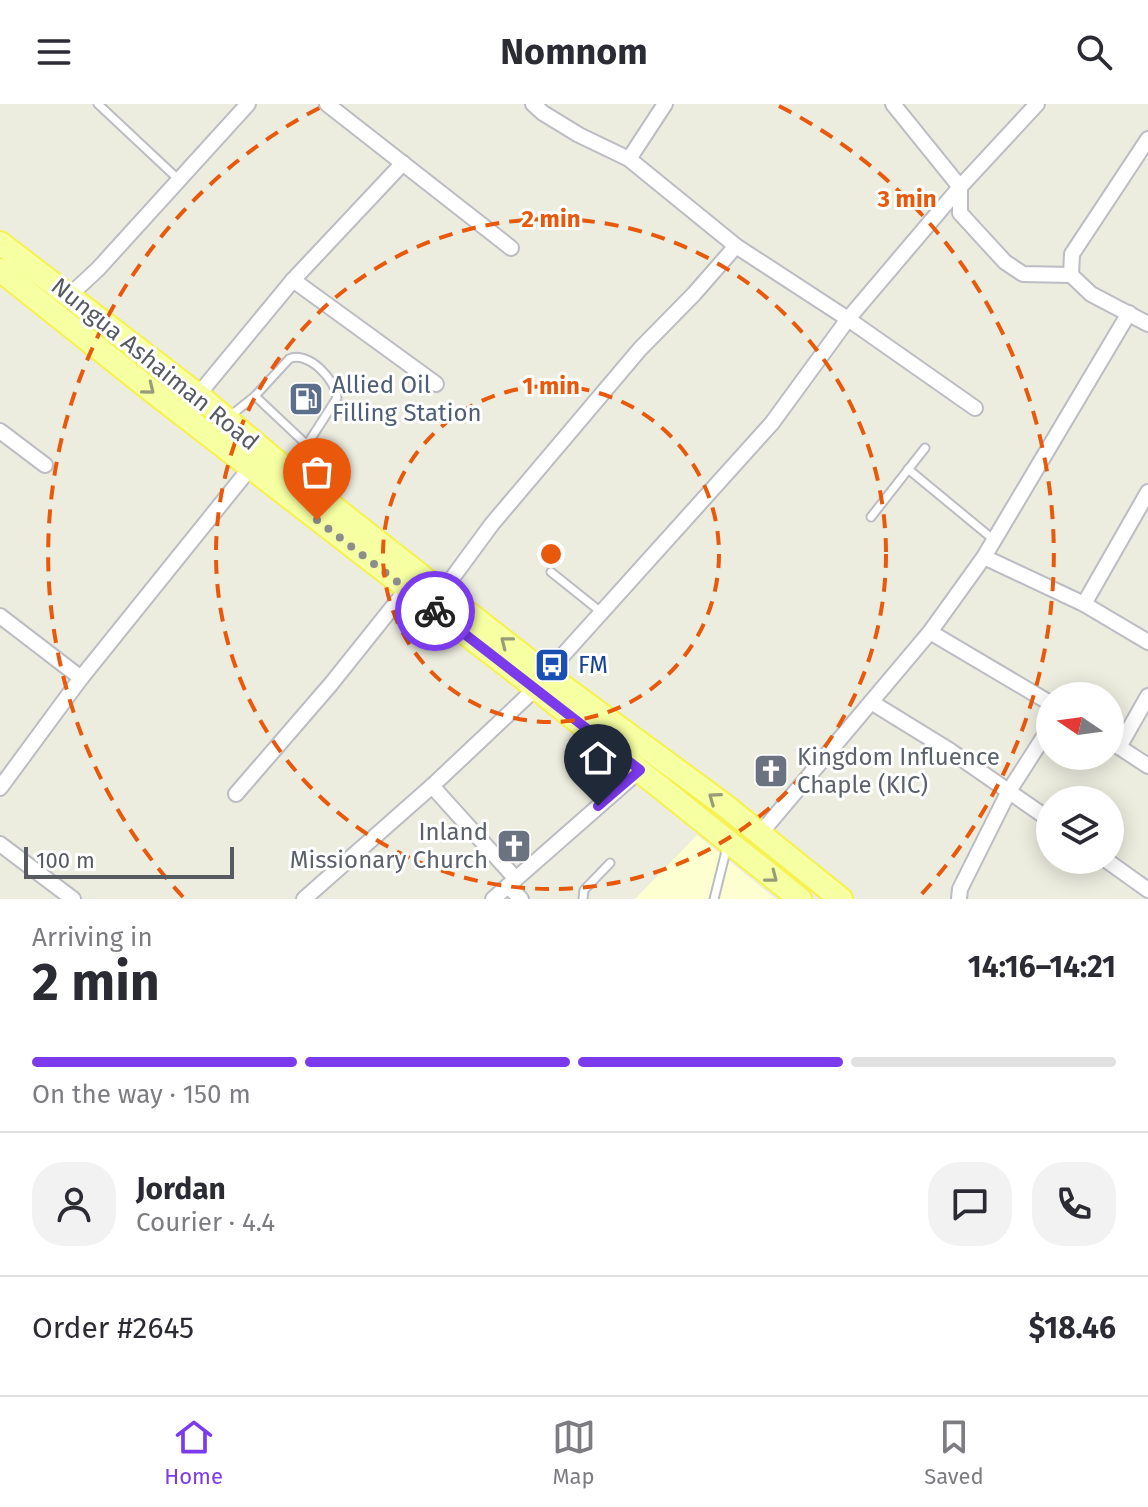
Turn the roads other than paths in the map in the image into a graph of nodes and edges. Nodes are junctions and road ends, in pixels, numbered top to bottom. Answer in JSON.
{"nodes":[{"id":1,"x":98,"y":104,"type":"edge"},
{"id":2,"x":248,"y":104,"type":"edge"},
{"id":3,"x":327,"y":104,"type":"edge"},
{"id":4,"x":533,"y":104,"type":"edge"},
{"id":5,"x":893,"y":104,"type":"edge"},
{"id":6,"x":1037,"y":104,"type":"edge"},
{"id":7,"x":662,"y":106,"type":"edge"},
{"id":8,"x":1148,"y":139,"type":"edge"},
{"id":9,"x":629,"y":159,"type":"junction"},
{"id":10,"x":403,"y":163,"type":"junction"},
{"id":11,"x":178,"y":179,"type":"junction"},
{"id":12,"x":960,"y":187,"type":"junction"},
{"id":13,"x":0,"y":243,"type":"edge"},
{"id":14,"x":736,"y":246,"type":"junction"},
{"id":15,"x":511,"y":248,"type":"dead end"},
{"id":16,"x":0,"y":270,"type":"edge"},
{"id":17,"x":1071,"y":275,"type":"junction"},
{"id":18,"x":293,"y":280,"type":"junction"},
{"id":19,"x":70,"y":295,"type":"junction"},
{"id":20,"x":1129,"y":313,"type":"junction"},
{"id":21,"x":848,"y":319,"type":"junction"},
{"id":22,"x":1148,"y":324,"type":"edge"},
{"id":23,"x":436,"y":384,"type":"dead end"},
{"id":24,"x":198,"y":395,"type":"junction"},
{"id":25,"x":255,"y":396,"type":"junction"},
{"id":26,"x":975,"y":408,"type":"dead end"},
{"id":27,"x":225,"y":419,"type":"junction"},
{"id":28,"x":0,"y":431,"type":"edge"},
{"id":29,"x":306,"y":444,"type":"junction"},
{"id":30,"x":925,"y":448,"type":"dead end"},
{"id":31,"x":45,"y":465,"type":"dead end"},
{"id":32,"x":250,"y":468,"type":"junction"},
{"id":33,"x":908,"y":469,"type":"junction"},
{"id":34,"x":289,"y":472,"type":"junction"},
{"id":35,"x":1148,"y":492,"type":"edge"},
{"id":36,"x":871,"y":517,"type":"dead end"},
{"id":37,"x":994,"y":540,"type":"junction"},
{"id":38,"x":984,"y":557,"type":"junction"},
{"id":39,"x":551,"y":572,"type":"dead end"},
{"id":40,"x":407,"y":589,"type":"junction"},
{"id":41,"x":442,"y":592,"type":"junction"},
{"id":42,"x":1084,"y":604,"type":"junction"},
{"id":43,"x":603,"y":613,"type":"junction"},
{"id":44,"x":0,"y":616,"type":"edge"},
{"id":45,"x":930,"y":632,"type":"junction"},
{"id":46,"x":1148,"y":642,"type":"edge"},
{"id":47,"x":81,"y":678,"type":"junction"},
{"id":48,"x":541,"y":681,"type":"junction"},
{"id":49,"x":1036,"y":695,"type":"edge"},
{"id":50,"x":1148,"y":696,"type":"edge"},
{"id":51,"x":871,"y":702,"type":"junction"},
{"id":52,"x":1124,"y":730,"type":"edge"},
{"id":53,"x":1036,"y":749,"type":"edge"},
{"id":54,"x":1124,"y":750,"type":"edge"},
{"id":55,"x":1148,"y":766,"type":"edge"},
{"id":56,"x":640,"y":770,"type":"junction"},
{"id":57,"x":432,"y":786,"type":"junction"},
{"id":58,"x":0,"y":788,"type":"edge"},
{"id":59,"x":1009,"y":791,"type":"junction"},
{"id":60,"x":236,"y":794,"type":"dead end"},
{"id":61,"x":1036,"y":810,"type":"edge"},
{"id":62,"x":760,"y":834,"type":"junction"},
{"id":63,"x":728,"y":842,"type":"junction"},
{"id":64,"x":0,"y":844,"type":"edge"},
{"id":65,"x":610,"y":863,"type":"dead end"},
{"id":66,"x":1124,"y":873,"type":"edge"},
{"id":67,"x":512,"y":883,"type":"junction"},
{"id":68,"x":1148,"y":890,"type":"edge"},
{"id":69,"x":73,"y":899,"type":"edge"},
{"id":70,"x":304,"y":899,"type":"edge"},
{"id":71,"x":493,"y":899,"type":"edge"},
{"id":72,"x":521,"y":899,"type":"edge"},
{"id":73,"x":583,"y":899,"type":"edge"},
{"id":74,"x":714,"y":899,"type":"edge"},
{"id":75,"x":800,"y":899,"type":"edge"},
{"id":76,"x":841,"y":899,"type":"edge"},
{"id":77,"x":959,"y":899,"type":"edge"}],
"edges":[{"from":1,"to":11,"type":"lane"},
{"from":2,"to":11,"type":"street"},
{"from":3,"to":10,"type":"street"},
{"from":4,"to":9,"type":"street"},
{"from":5,"to":12,"type":"street"},
{"from":6,"to":12,"type":"street"},
{"from":7,"to":9,"type":"street"},
{"from":8,"to":17,"type":"street"},
{"from":9,"to":14,"type":"street"},
{"from":10,"to":15,"type":"street"},
{"from":10,"to":18,"type":"street"},
{"from":11,"to":19,"type":"street"},
{"from":12,"to":17,"type":"street"},
{"from":12,"to":21,"type":"street"},
{"from":13,"to":19,"type":"main road","name":"Nungua Ashaiman Road"},
{"from":14,"to":21,"type":"street"},
{"from":14,"to":41,"type":"street"},
{"from":16,"to":32,"type":"main road","name":"Nungua Ashaiman Road","one_way":true},
{"from":17,"to":20,"type":"street"},
{"from":18,"to":23,"type":"street"},
{"from":18,"to":24,"type":"street"},
{"from":19,"to":24,"type":"main road","name":"Nungua Ashaiman Road"},
{"from":20,"to":22,"type":"street"},
{"from":20,"to":37,"type":"street"},
{"from":21,"to":26,"type":"street"},
{"from":21,"to":43,"type":"street"},
{"from":24,"to":27,"type":"main road","name":"Nungua Ashaiman Road"},
{"from":25,"to":27,"type":"lane"},
{"from":25,"to":29,"type":"lane"},
{"from":25,"to":29,"type":"lane"},
{"from":27,"to":34,"type":"main road","name":"Nungua Ashaiman Road"},
{"from":28,"to":31,"type":"street"},
{"from":29,"to":34,"type":"lane"},
{"from":30,"to":33,"type":"lane"},
{"from":32,"to":40,"type":"main road","name":"Nungua Ashaiman Road"},
{"from":32,"to":47,"type":"street"},
{"from":33,"to":36,"type":"lane"},
{"from":33,"to":37,"type":"lane"},
{"from":34,"to":41,"type":"main road","name":"Nungua Ashaiman Road"},
{"from":35,"to":42,"type":"street"},
{"from":37,"to":38,"type":"street"},
{"from":38,"to":42,"type":"street"},
{"from":38,"to":45,"type":"street"},
{"from":39,"to":43,"type":"lane"},
{"from":40,"to":48,"type":"main road","name":"Nungua Ashaiman Road"},
{"from":40,"to":60,"type":"street"},
{"from":48,"to":41,"type":"main road","name":"Nungua Ashaiman Road","one_way":true},
{"from":42,"to":46,"type":"street"},
{"from":43,"to":48,"type":"street"},
{"from":44,"to":47,"type":"street"},
{"from":45,"to":49,"type":"street"},
{"from":45,"to":51,"type":"street"},
{"from":47,"to":58,"type":"street"},
{"from":48,"to":56,"type":"main road","name":"Nungua Ashaiman Road"},
{"from":48,"to":57,"type":"street"},
{"from":62,"to":48,"type":"main road","name":"Nungua Ashaiman Road","one_way":true},
{"from":50,"to":52,"type":"street"},
{"from":51,"to":59,"type":"street"},
{"from":51,"to":62,"type":"street"},
{"from":53,"to":59,"type":"street"},
{"from":54,"to":55,"type":"street"},
{"from":56,"to":63,"type":"main road","name":"Nungua Ashaiman Road"},
{"from":56,"to":67,"type":"street"},
{"from":57,"to":67,"type":"street"},
{"from":57,"to":70,"type":"street"},
{"from":59,"to":61,"type":"street"},
{"from":59,"to":77,"type":"street"},
{"from":62,"to":76,"type":"main road","name":"Nungua Ashaiman Road"},
{"from":63,"to":74,"type":"lane"},
{"from":63,"to":75,"type":"main road","name":"Nungua Ashaiman Road","one_way":true},
{"from":64,"to":69,"type":"street"},
{"from":65,"to":73,"type":"lane"},
{"from":66,"to":68,"type":"street"},
{"from":67,"to":71,"type":"street"},
{"from":67,"to":72,"type":"street"}]}
